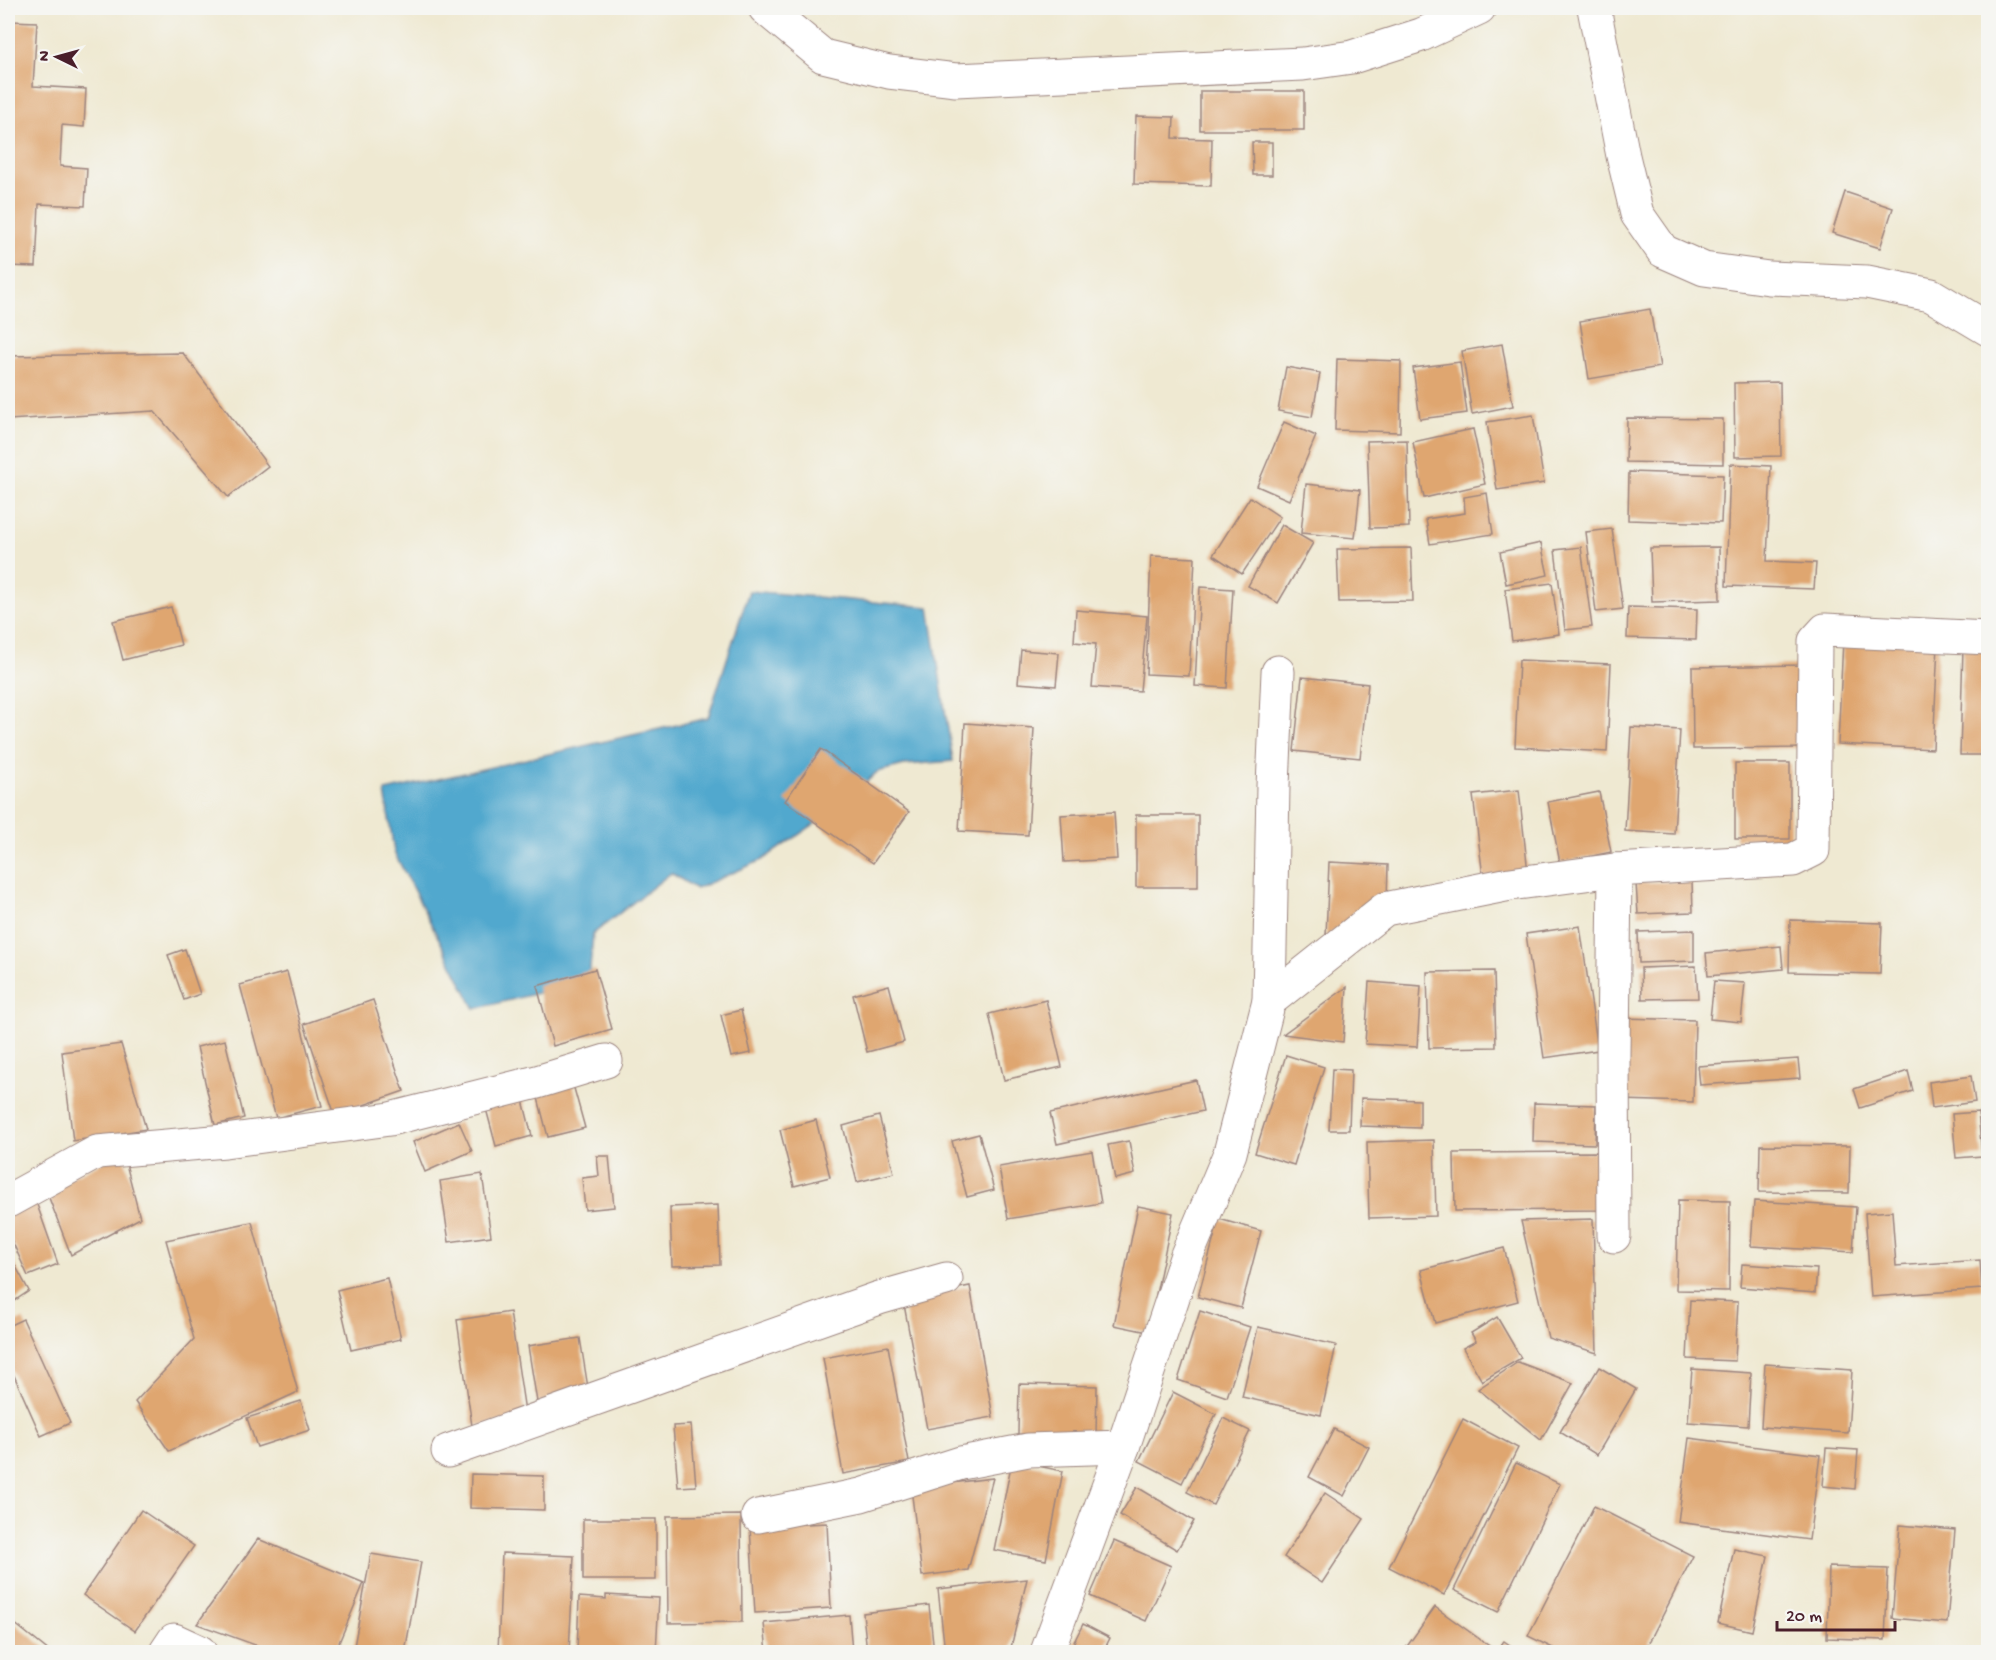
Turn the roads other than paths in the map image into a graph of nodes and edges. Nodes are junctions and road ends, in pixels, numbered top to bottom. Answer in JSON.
{"nodes":[{"id":1,"x":765,"y":8,"type":"edge"},
{"id":2,"x":1479,"y":8,"type":"edge"},
{"id":3,"x":1594,"y":8,"type":"edge"},
{"id":4,"x":1989,"y":329,"type":"edge"},
{"id":5,"x":1989,"y":638,"type":"edge"},
{"id":6,"x":1278,"y":672,"type":"dead end"},
{"id":7,"x":1615,"y":870,"type":"junction"},
{"id":8,"x":1269,"y":1001,"type":"junction"},
{"id":9,"x":606,"y":1061,"type":"dead end"},
{"id":10,"x":8,"y":1201,"type":"edge"},
{"id":11,"x":1614,"y":1236,"type":"dead end"},
{"id":12,"x":946,"y":1279,"type":"dead end"},
{"id":13,"x":1123,"y":1447,"type":"junction"},
{"id":14,"x":448,"y":1451,"type":"dead end"},
{"id":15,"x":758,"y":1516,"type":"dead end"},
{"id":16,"x":166,"y":1653,"type":"edge"},
{"id":17,"x":200,"y":1653,"type":"edge"},
{"id":18,"x":1047,"y":1653,"type":"edge"}],
"edges":[{"from":1,"to":2,"type":"street"},
{"from":3,"to":4,"type":"street"},
{"from":5,"to":7,"type":"street"},
{"from":6,"to":8,"type":"street"},
{"from":7,"to":8,"type":"street"},
{"from":7,"to":11,"type":"street"},
{"from":8,"to":13,"type":"street"},
{"from":9,"to":10,"type":"street"},
{"from":12,"to":14,"type":"street"},
{"from":13,"to":15,"type":"street"},
{"from":13,"to":18,"type":"street"},
{"from":16,"to":17,"type":"street"}]}
